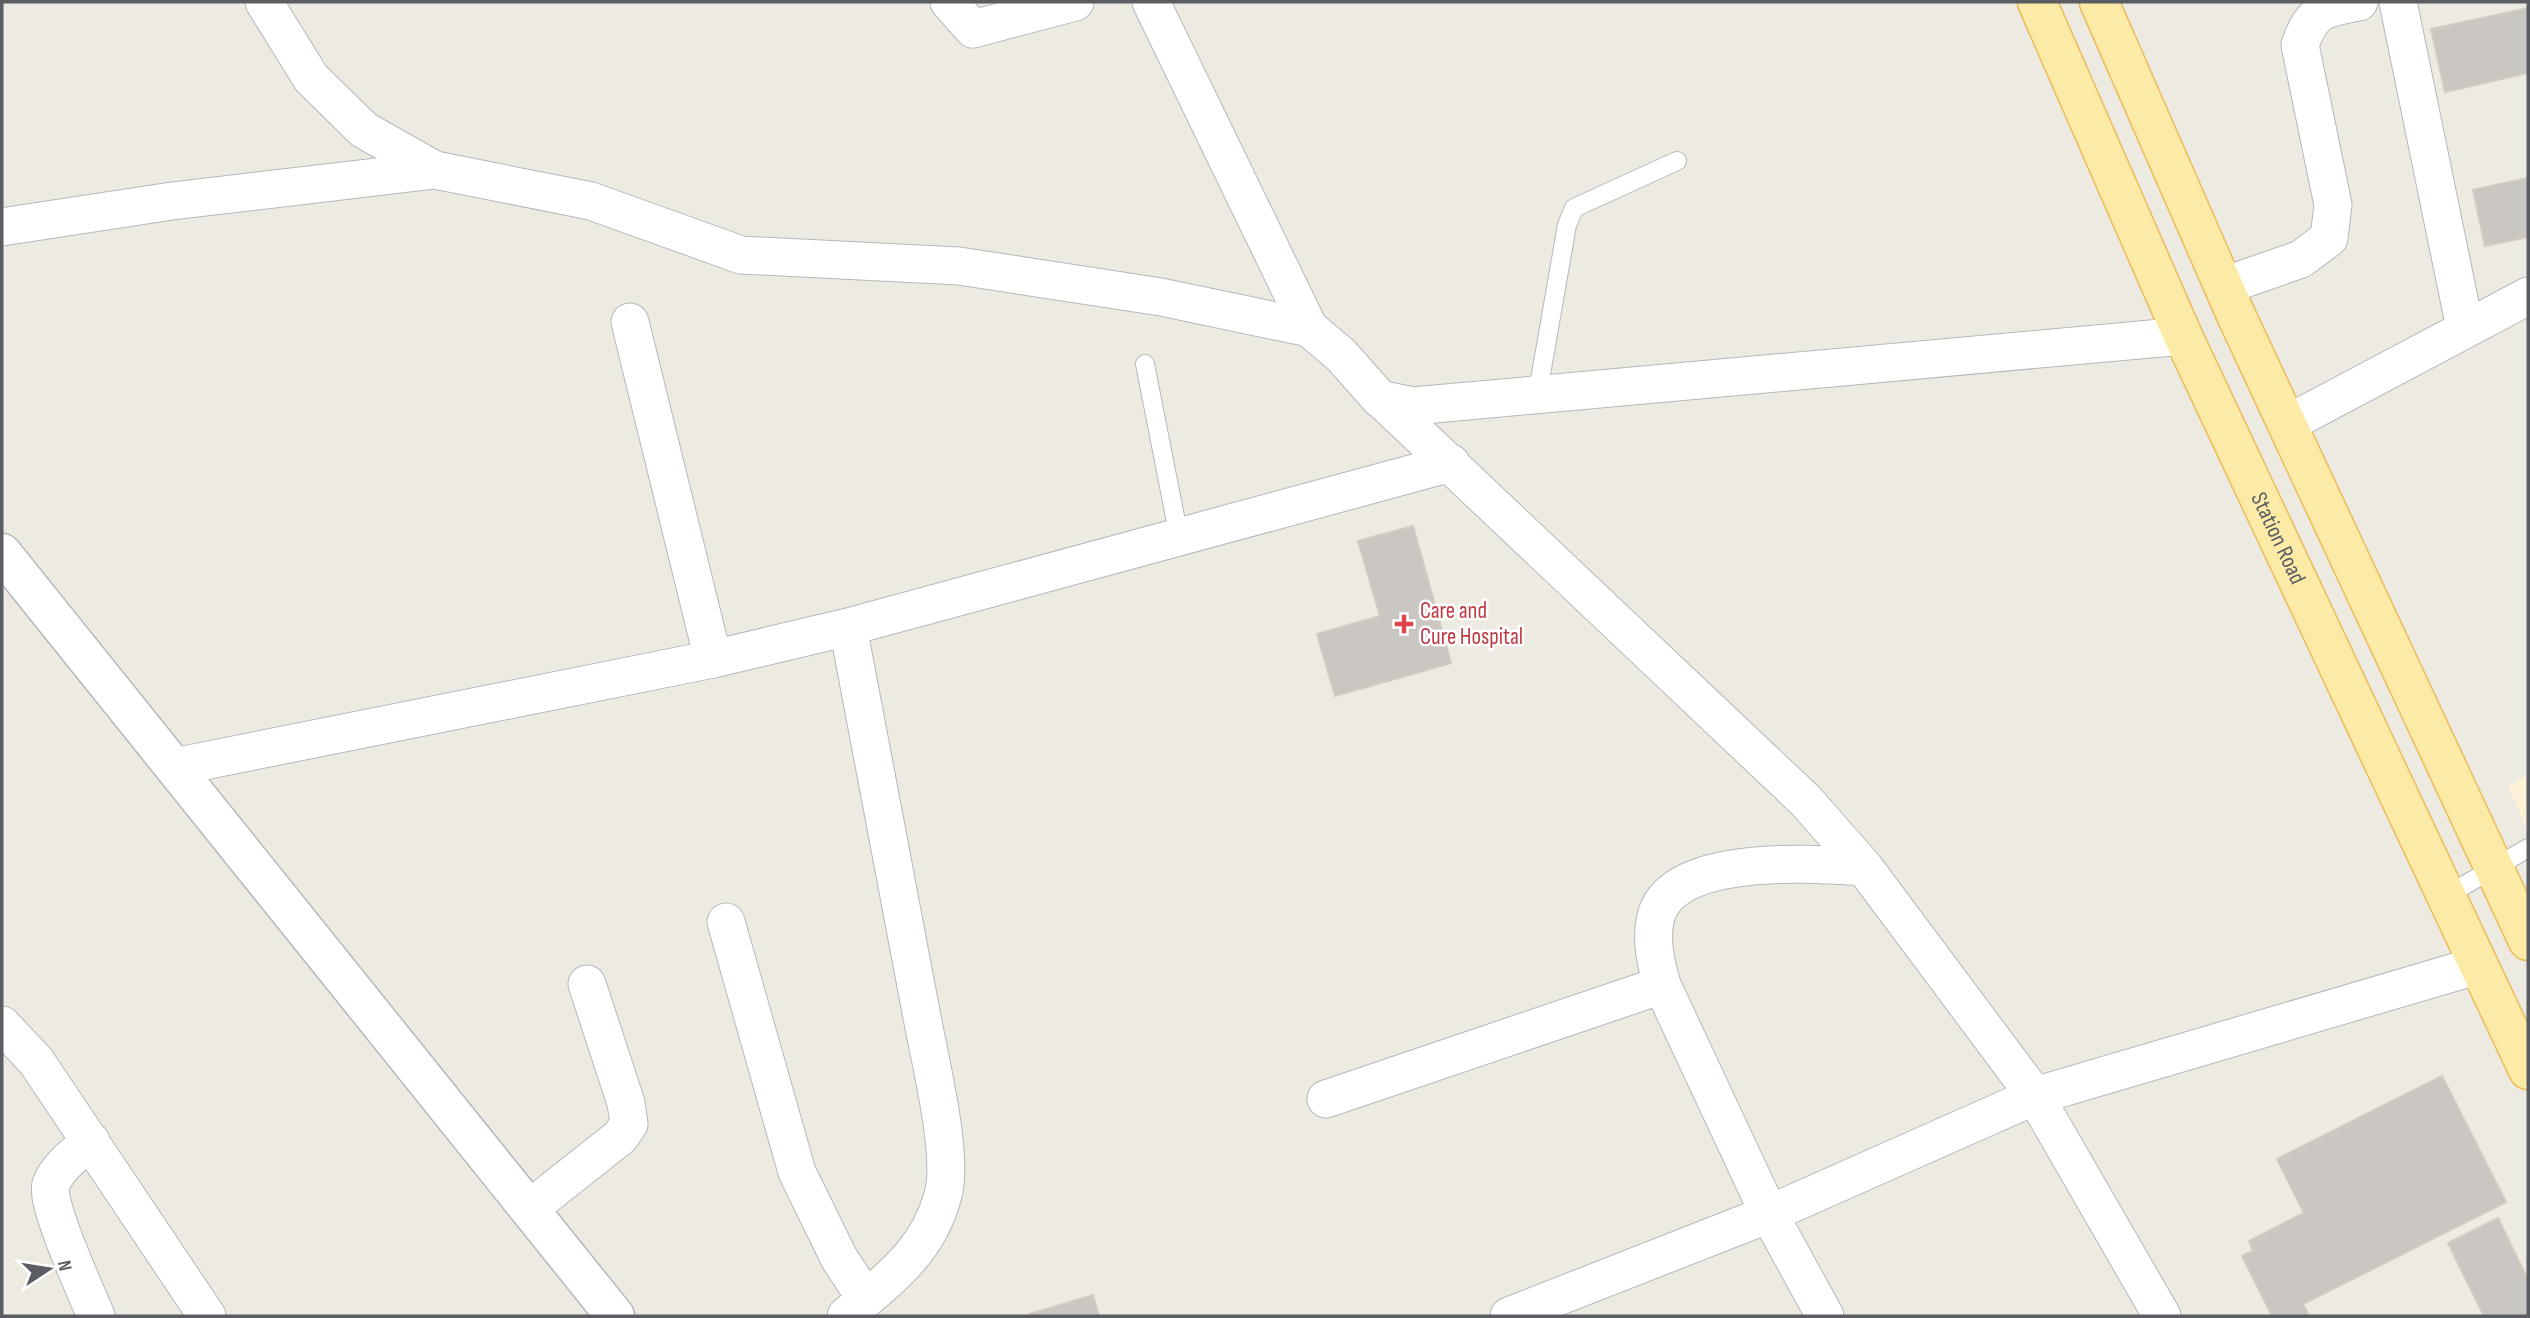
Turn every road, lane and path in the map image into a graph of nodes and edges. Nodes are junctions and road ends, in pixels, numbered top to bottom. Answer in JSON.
{"nodes":[{"id":1,"x":264,"y":2,"type":"edge"},
{"id":2,"x":949,"y":2,"type":"edge"},
{"id":3,"x":1075,"y":2,"type":"edge"},
{"id":4,"x":1151,"y":2,"type":"edge"},
{"id":5,"x":2037,"y":2,"type":"edge"},
{"id":6,"x":2099,"y":2,"type":"edge"},
{"id":7,"x":2358,"y":2,"type":"edge"},
{"id":8,"x":2398,"y":2,"type":"edge"},
{"id":9,"x":1677,"y":161,"type":"dead end"},
{"id":10,"x":435,"y":170,"type":"junction"},
{"id":11,"x":2,"y":227,"type":"edge"},
{"id":12,"x":2224,"y":286,"type":"junction"},
{"id":13,"x":2528,"y":296,"type":"edge"},
{"id":14,"x":630,"y":322,"type":"dead end"},
{"id":15,"x":1309,"y":328,"type":"junction"},
{"id":16,"x":2465,"y":328,"type":"junction"},
{"id":17,"x":2183,"y":336,"type":"junction"},
{"id":18,"x":1145,"y":364,"type":"dead end"},
{"id":19,"x":1537,"y":397,"type":"junction"},
{"id":20,"x":1380,"y":398,"type":"junction"},
{"id":21,"x":2287,"y":424,"type":"junction"},
{"id":22,"x":1451,"y":463,"type":"junction"},
{"id":23,"x":1179,"y":537,"type":"junction"},
{"id":24,"x":2,"y":553,"type":"edge"},
{"id":25,"x":848,"y":627,"type":"junction"},
{"id":26,"x":713,"y":659,"type":"junction"},
{"id":27,"x":174,"y":767,"type":"junction"},
{"id":28,"x":2528,"y":848,"type":"edge"},
{"id":29,"x":1864,"y":867,"type":"junction"},
{"id":30,"x":2494,"y":868,"type":"junction"},
{"id":31,"x":2446,"y":896,"type":"junction"},
{"id":32,"x":726,"y":922,"type":"dead end"},
{"id":33,"x":2528,"y":941,"type":"edge"},
{"id":34,"x":2479,"y":965,"type":"junction"},
{"id":35,"x":586,"y":984,"type":"dead end"},
{"id":36,"x":1662,"y":985,"type":"junction"},
{"id":37,"x":2,"y":1025,"type":"edge"},
{"id":38,"x":2528,"y":1070,"type":"edge"},
{"id":39,"x":2035,"y":1096,"type":"junction"},
{"id":40,"x":1325,"y":1099,"type":"dead end"},
{"id":41,"x":92,"y":1141,"type":"junction"},
{"id":42,"x":529,"y":1209,"type":"junction"},
{"id":43,"x":1769,"y":1214,"type":"junction"},
{"id":44,"x":856,"y":1308,"type":"edge"},
{"id":45,"x":96,"y":1316,"type":"edge"},
{"id":46,"x":207,"y":1316,"type":"edge"},
{"id":47,"x":615,"y":1316,"type":"edge"},
{"id":48,"x":1509,"y":1316,"type":"edge"},
{"id":49,"x":1825,"y":1316,"type":"edge"},
{"id":50,"x":2162,"y":1316,"type":"edge"}],
"edges":[{"from":1,"to":10,"type":"street"},
{"from":2,"to":3,"type":"street"},
{"from":4,"to":15,"type":"street"},
{"from":5,"to":17,"type":"main road","name":"Station Road"},
{"from":6,"to":12,"type":"main road"},
{"from":7,"to":12,"type":"street"},
{"from":8,"to":16,"type":"street"},
{"from":9,"to":19,"type":"lane"},
{"from":10,"to":11,"type":"street"},
{"from":10,"to":15,"type":"street"},
{"from":12,"to":21,"type":"main road"},
{"from":13,"to":16,"type":"street"},
{"from":14,"to":26,"type":"street"},
{"from":15,"to":20,"type":"street"},
{"from":16,"to":21,"type":"street"},
{"from":17,"to":19,"type":"street"},
{"from":17,"to":31,"type":"main road","name":"Station Road"},
{"from":18,"to":23,"type":"lane"},
{"from":19,"to":20,"type":"street"},
{"from":20,"to":22,"type":"street"},
{"from":21,"to":30,"type":"main road"},
{"from":22,"to":23,"type":"street"},
{"from":22,"to":29,"type":"street"},
{"from":23,"to":25,"type":"street"},
{"from":24,"to":27,"type":"street"},
{"from":25,"to":26,"type":"street"},
{"from":25,"to":44,"type":"street"},
{"from":26,"to":27,"type":"street"},
{"from":27,"to":42,"type":"street"},
{"from":28,"to":30,"type":"lane"},
{"from":29,"to":36,"type":"street"},
{"from":29,"to":39,"type":"street"},
{"from":30,"to":31,"type":"lane"},
{"from":30,"to":33,"type":"main road"},
{"from":31,"to":34,"type":"main road","name":"Station Road"},
{"from":32,"to":44,"type":"street"},
{"from":34,"to":38,"type":"main road","name":"Station Road"},
{"from":34,"to":39,"type":"street"},
{"from":35,"to":42,"type":"street"},
{"from":36,"to":40,"type":"street"},
{"from":36,"to":43,"type":"street"},
{"from":37,"to":41,"type":"street"},
{"from":39,"to":43,"type":"street"},
{"from":39,"to":50,"type":"street"},
{"from":41,"to":45,"type":"street"},
{"from":41,"to":46,"type":"street"},
{"from":42,"to":47,"type":"street"},
{"from":43,"to":48,"type":"street"},
{"from":43,"to":49,"type":"street"}]}
